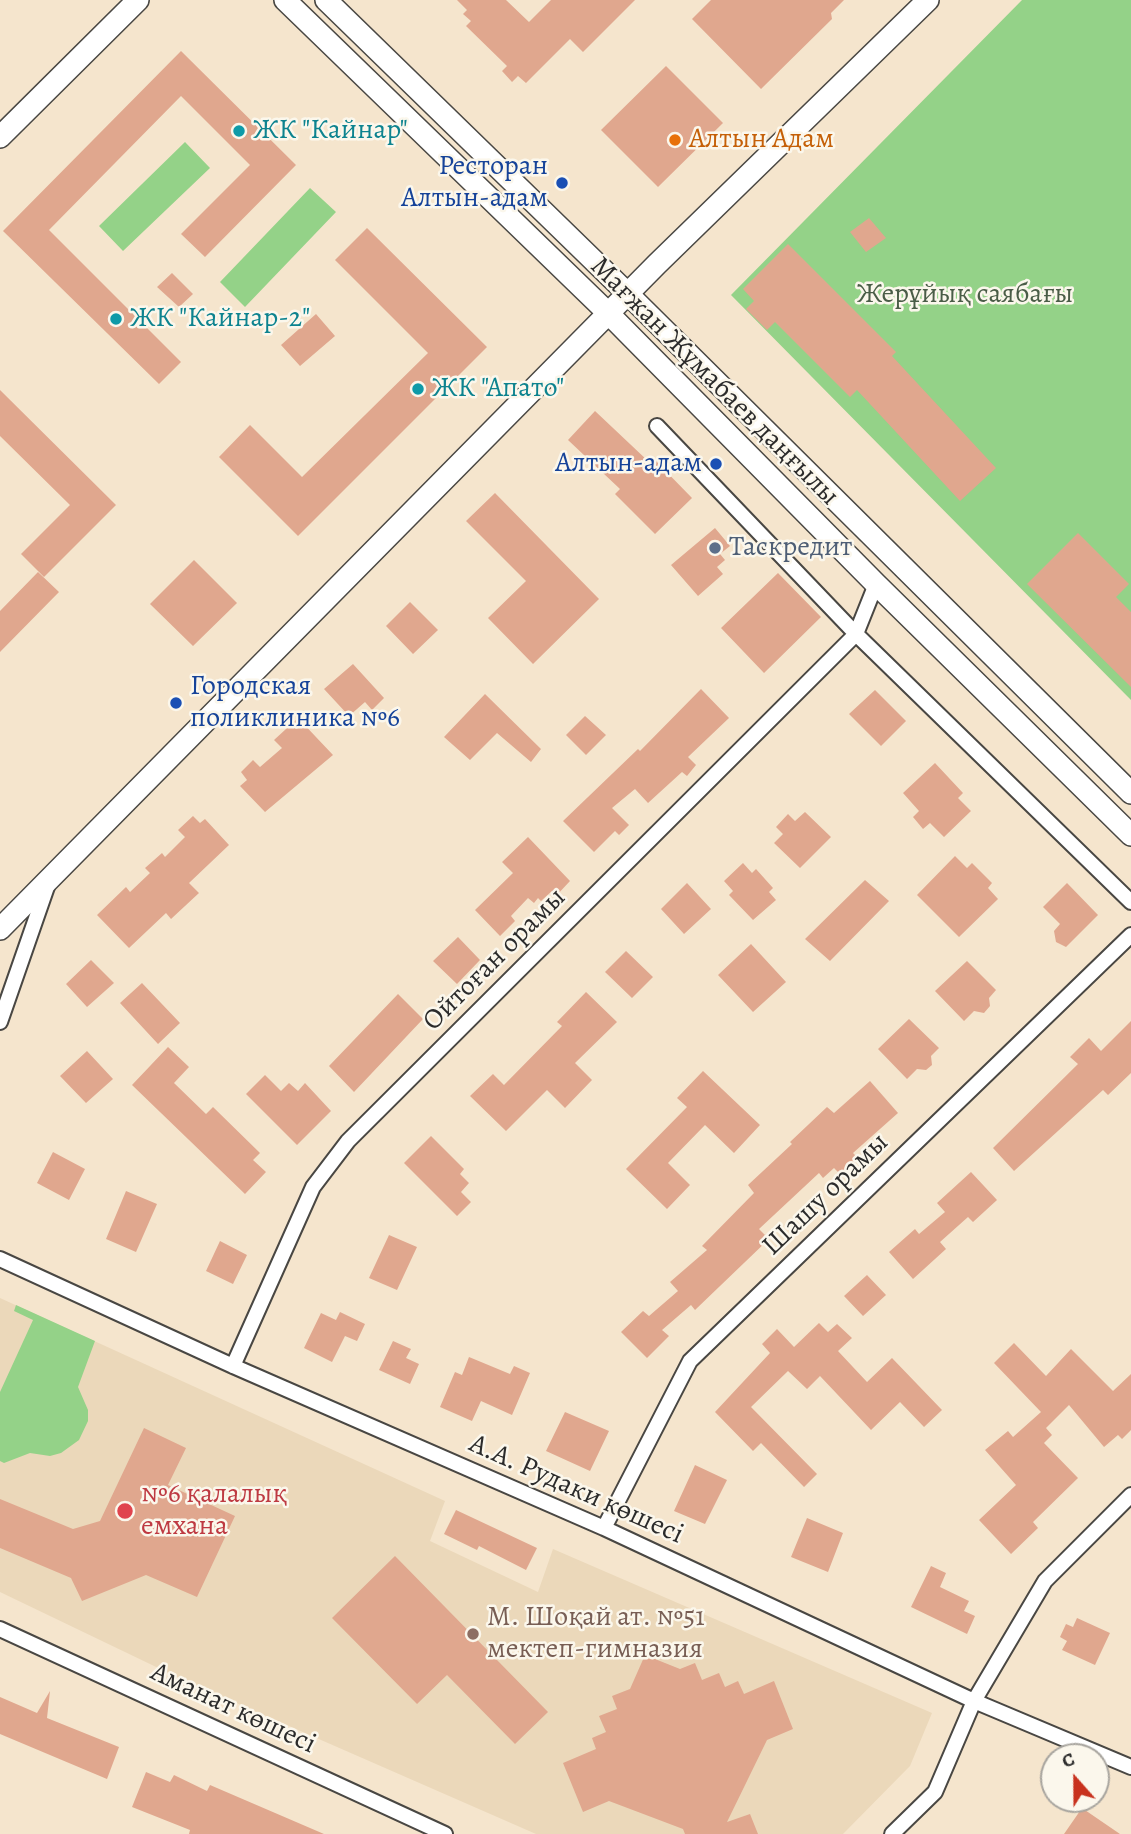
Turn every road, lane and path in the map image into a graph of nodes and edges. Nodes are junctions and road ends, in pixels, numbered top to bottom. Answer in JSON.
{"nodes":[{"id":1,"x":138,"y":0,"type":"edge"},
{"id":2,"x":285,"y":0,"type":"edge"},
{"id":3,"x":326,"y":0,"type":"edge"},
{"id":4,"x":928,"y":0,"type":"edge"},
{"id":5,"x":0,"y":137,"type":"edge"},
{"id":6,"x":628,"y":294,"type":"junction"},
{"id":7,"x":608,"y":313,"type":"junction"},
{"id":8,"x":657,"y":426,"type":"dead end"},
{"id":9,"x":876,"y":584,"type":"junction"},
{"id":10,"x":856,"y":634,"type":"junction"},
{"id":11,"x":1131,"y":793,"type":"edge"},
{"id":12,"x":1131,"y":835,"type":"edge"},
{"id":13,"x":50,"y":879,"type":"junction"},
{"id":14,"x":1131,"y":902,"type":"edge"},
{"id":15,"x":0,"y":929,"type":"edge"},
{"id":16,"x":1131,"y":935,"type":"edge"},
{"id":17,"x":0,"y":1022,"type":"edge"},
{"id":18,"x":0,"y":1259,"type":"edge"},
{"id":19,"x":233,"y":1366,"type":"junction"},
{"id":20,"x":1131,"y":1495,"type":"edge"},
{"id":21,"x":604,"y":1528,"type":"junction"},
{"id":22,"x":0,"y":1629,"type":"edge"},
{"id":23,"x":974,"y":1701,"type":"junction"},
{"id":24,"x":1131,"y":1767,"type":"edge"},
{"id":25,"x":445,"y":1834,"type":"edge"},
{"id":26,"x":892,"y":1834,"type":"edge"}],
"edges":[{"from":1,"to":5,"type":"main road"},
{"from":2,"to":7,"type":"main road","name":"Мағжан Жұмабаев даңғылы"},
{"from":3,"to":6,"type":"main road","name":"Мағжан Жұмабаев даңғылы"},
{"from":4,"to":6,"type":"main road"},
{"from":6,"to":7,"type":"main road"},
{"from":6,"to":11,"type":"main road","name":"Мағжан Жұмабаев даңғылы"},
{"from":7,"to":9,"type":"main road","name":"Мағжан Жұмабаев даңғылы"},
{"from":7,"to":13,"type":"main road"},
{"from":8,"to":10,"type":"street"},
{"from":9,"to":10,"type":"street"},
{"from":9,"to":12,"type":"main road","name":"Мағжан Жұмабаев даңғылы"},
{"from":10,"to":14,"type":"street"},
{"from":10,"to":19,"type":"street","name":"Ойтоған орамы"},
{"from":13,"to":15,"type":"main road"},
{"from":13,"to":17,"type":"street"},
{"from":16,"to":21,"type":"street","name":"Шашу орамы"},
{"from":18,"to":19,"type":"street","name":"А.А. Рудаки көшесі"},
{"from":19,"to":21,"type":"street","name":"А.А. Рудаки көшесі"},
{"from":20,"to":23,"type":"street"},
{"from":21,"to":23,"type":"street","name":"А.А. Рудаки көшесі"},
{"from":22,"to":25,"type":"street","name":"Аманат көшесі"},
{"from":23,"to":24,"type":"street","name":"А.А. Рудаки көшесі"},
{"from":23,"to":26,"type":"street"}]}
